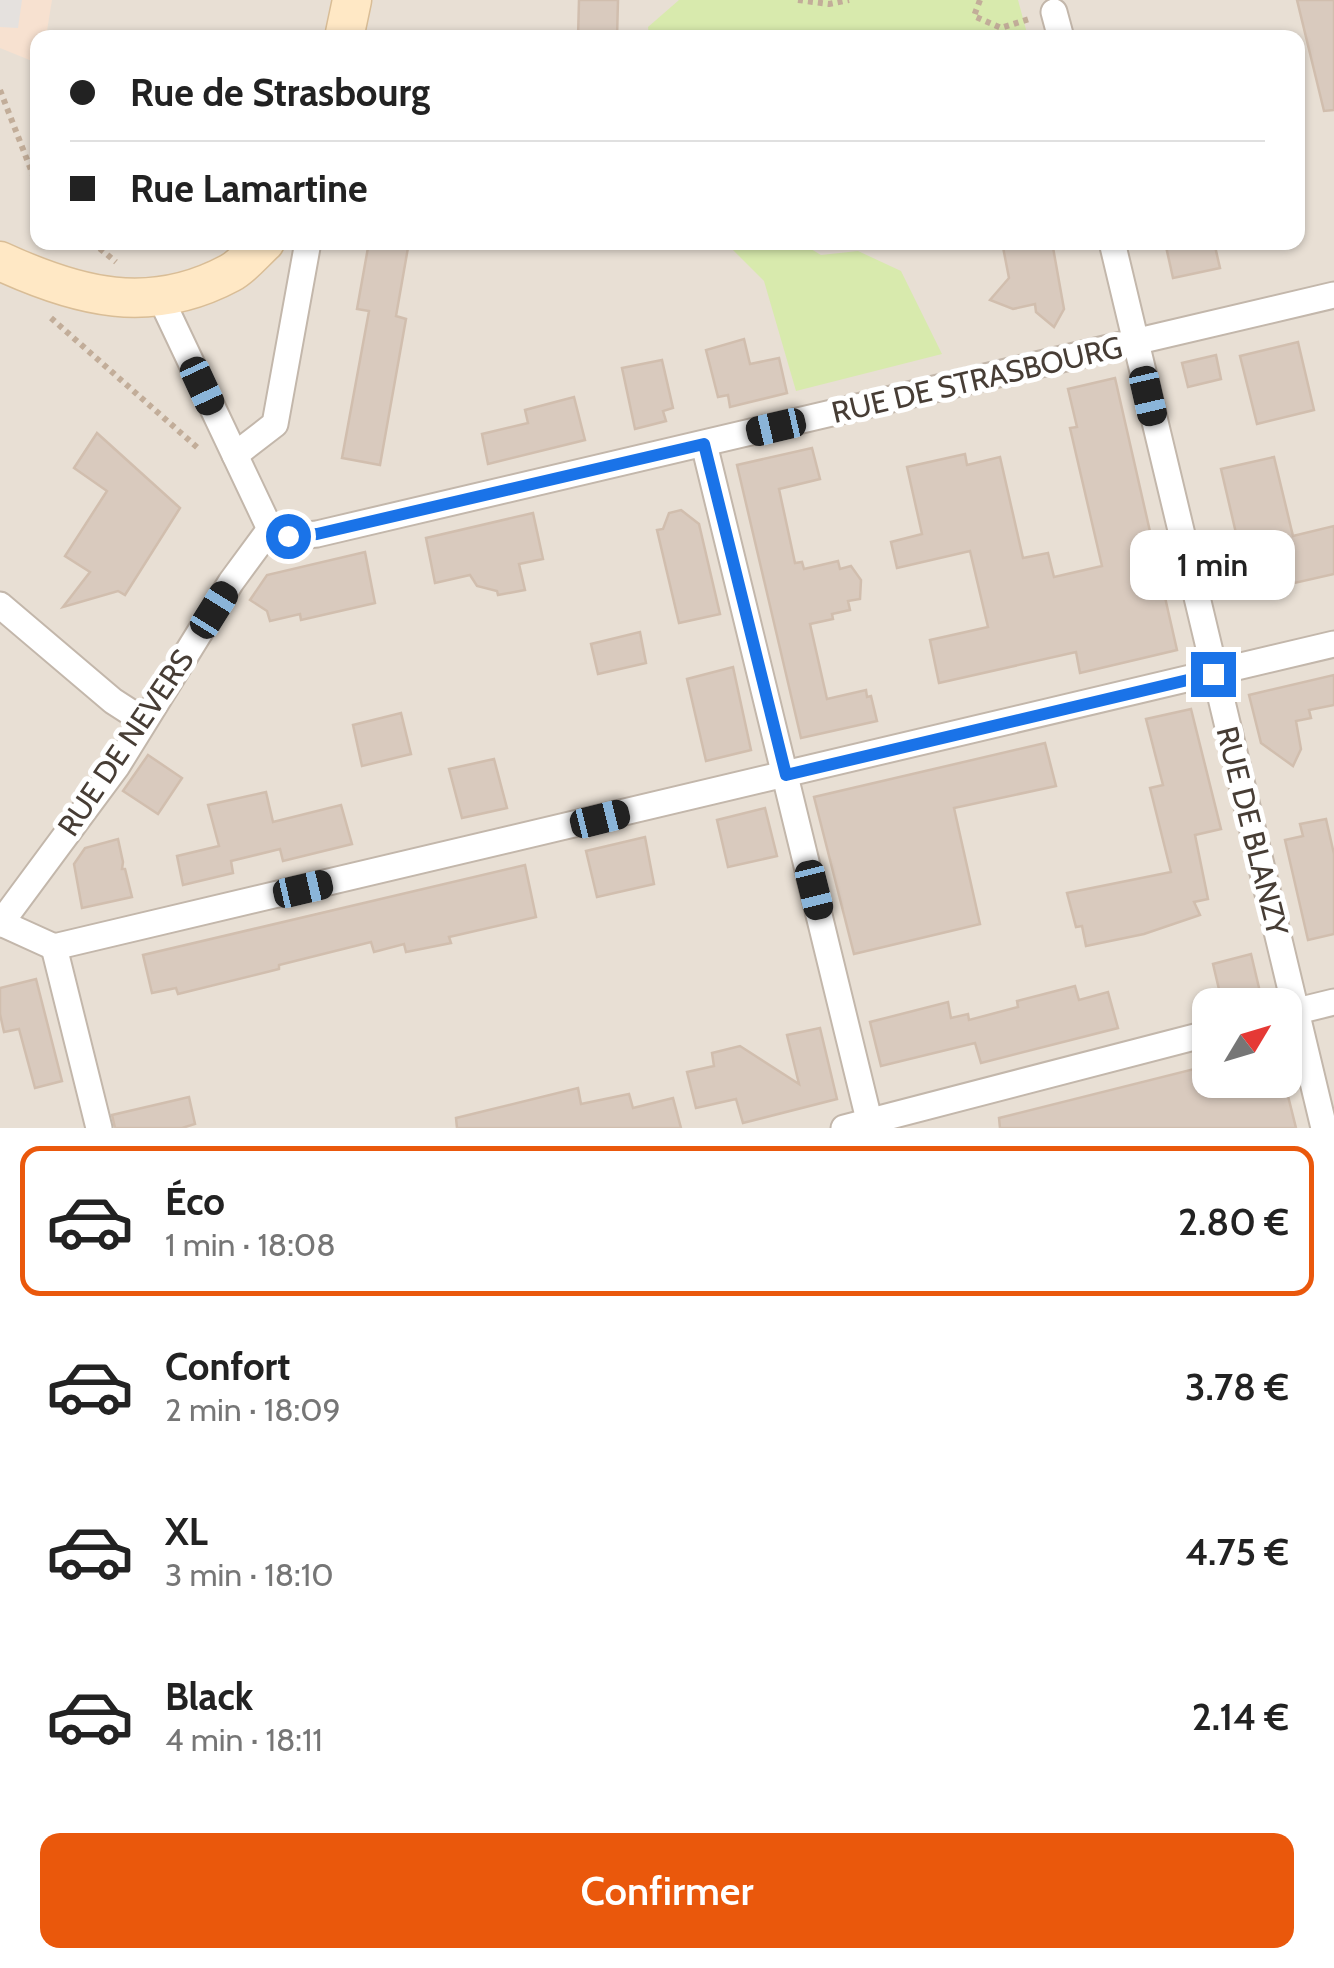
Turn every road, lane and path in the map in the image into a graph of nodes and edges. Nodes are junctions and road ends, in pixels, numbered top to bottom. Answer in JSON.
{"nodes":[{"id":1,"x":352,"y":0,"type":"edge"},
{"id":2,"x":798,"y":0,"type":"edge"},
{"id":3,"x":849,"y":0,"type":"edge"},
{"id":4,"x":980,"y":0,"type":"edge"},
{"id":5,"x":1054,"y":12,"type":"joint"},
{"id":6,"x":346,"y":30,"type":"edge"},
{"id":7,"x":1059,"y":30,"type":"edge"},
{"id":8,"x":0,"y":90,"type":"edge"},
{"id":9,"x":30,"y":167,"type":"edge"},
{"id":10,"x":102,"y":250,"type":"edge"},
{"id":11,"x":256,"y":250,"type":"edge"},
{"id":12,"x":307,"y":250,"type":"edge"},
{"id":13,"x":1114,"y":250,"type":"edge"},
{"id":14,"x":0,"y":262,"type":"edge"},
{"id":15,"x":121,"y":266,"type":"dead end"},
{"id":16,"x":1334,"y":295,"type":"edge"},
{"id":17,"x":161,"y":299,"type":"junction"},
{"id":18,"x":46,"y":312,"type":"dead end"},
{"id":19,"x":1135,"y":342,"type":"junction"},
{"id":20,"x":704,"y":444,"type":"junction"},
{"id":21,"x":206,"y":454,"type":"dead end"},
{"id":22,"x":234,"y":454,"type":"junction"},
{"id":23,"x":270,"y":529,"type":"junction"},
{"id":24,"x":0,"y":606,"type":"edge"},
{"id":25,"x":1334,"y":644,"type":"edge"},
{"id":26,"x":1213,"y":674,"type":"junction"},
{"id":27,"x":144,"y":721,"type":"junction"},
{"id":28,"x":786,"y":775,"type":"junction"},
{"id":29,"x":0,"y":923,"type":"edge"},
{"id":30,"x":54,"y":948,"type":"junction"},
{"id":31,"x":1285,"y":988,"type":"edge"},
{"id":32,"x":1334,"y":1002,"type":"edge"},
{"id":33,"x":1302,"y":1009,"type":"edge"},
{"id":34,"x":1192,"y":1038,"type":"edge"},
{"id":35,"x":1302,"y":1053,"type":"edge"},
{"id":36,"x":871,"y":1125,"type":"edge"},
{"id":37,"x":100,"y":1128,"type":"edge"},
{"id":38,"x":844,"y":1128,"type":"edge"},
{"id":39,"x":1324,"y":1128,"type":"edge"}],
"edges":[{"from":1,"to":6,"type":"main road"},
{"from":2,"to":3,"type":"path"},
{"from":4,"to":5,"type":"path"},
{"from":5,"to":7,"type":"street"},
{"from":8,"to":9,"type":"path"},
{"from":10,"to":15,"type":"path"},
{"from":11,"to":17,"type":"main road"},
{"from":12,"to":22,"type":"street"},
{"from":13,"to":19,"type":"street","name":"RUE DE BLANZY"},
{"from":14,"to":17,"type":"main road"},
{"from":16,"to":19,"type":"street","name":"RUE DE STRASBOURG"},
{"from":17,"to":22,"type":"street"},
{"from":18,"to":21,"type":"path"},
{"from":19,"to":20,"type":"street","name":"RUE DE STRASBOURG"},
{"from":19,"to":26,"type":"street","name":"RUE DE BLANZY"},
{"from":20,"to":23,"type":"street","name":"RUE DE STRASBOURG"},
{"from":20,"to":28,"type":"street"},
{"from":22,"to":23,"type":"street"},
{"from":23,"to":27,"type":"street","name":"RUE DE NEVERS"},
{"from":24,"to":27,"type":"street"},
{"from":25,"to":26,"type":"street"},
{"from":26,"to":28,"type":"street"},
{"from":26,"to":31,"type":"street","name":"RUE DE BLANZY"},
{"from":27,"to":29,"type":"street","name":"RUE DE NEVERS"},
{"from":28,"to":30,"type":"street"},
{"from":28,"to":36,"type":"street"},
{"from":29,"to":30,"type":"street"},
{"from":30,"to":37,"type":"street"},
{"from":32,"to":33,"type":"street"},
{"from":34,"to":36,"type":"street"},
{"from":35,"to":39,"type":"street","name":"RUE DE BLANZY"},
{"from":36,"to":38,"type":"street"}]}
